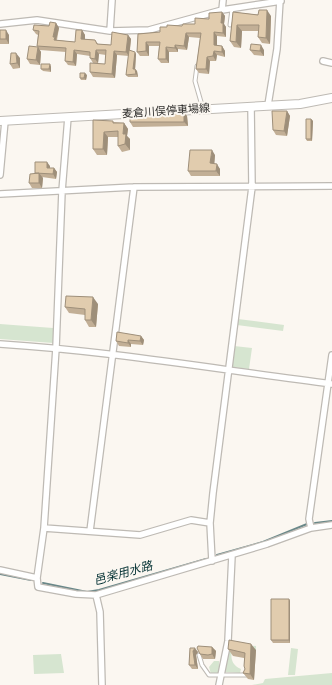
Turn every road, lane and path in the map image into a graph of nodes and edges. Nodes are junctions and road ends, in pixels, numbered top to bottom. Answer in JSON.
{"nodes":[{"id":1,"x":112,"y":0,"type":"edge"},
{"id":2,"x":223,"y":0,"type":"edge"},
{"id":3,"x":281,"y":1,"type":"edge"},
{"id":4,"x":232,"y":8,"type":"junction"},
{"id":5,"x":222,"y":10,"type":"junction"},
{"id":6,"x":0,"y":24,"type":"edge"},
{"id":7,"x":230,"y":25,"type":"edge"},
{"id":8,"x":110,"y":31,"type":"junction"},
{"id":9,"x":198,"y":61,"type":"edge"},
{"id":10,"x":323,"y":61,"type":"dead end"},
{"id":11,"x":332,"y":62,"type":"edge"},
{"id":12,"x":332,"y":98,"type":"edge"},
{"id":13,"x":268,"y":105,"type":"junction"},
{"id":14,"x":251,"y":106,"type":"junction"},
{"id":15,"x":203,"y":109,"type":"junction"},
{"id":16,"x":68,"y":117,"type":"junction"},
{"id":17,"x":3,"y":121,"type":"edge"},
{"id":18,"x":0,"y":175,"type":"edge"},
{"id":19,"x":332,"y":186,"type":"edge"},
{"id":20,"x":134,"y":187,"type":"junction"},
{"id":21,"x":252,"y":187,"type":"junction"},
{"id":22,"x":62,"y":191,"type":"junction"},
{"id":23,"x":0,"y":194,"type":"edge"},
{"id":24,"x":0,"y":344,"type":"edge"},
{"id":25,"x":56,"y":348,"type":"junction"},
{"id":26,"x":113,"y":354,"type":"junction"},
{"id":27,"x":332,"y":355,"type":"edge"},
{"id":28,"x":227,"y":370,"type":"junction"},
{"id":29,"x":330,"y":384,"type":"edge"},
{"id":30,"x":210,"y":524,"type":"junction"},
{"id":31,"x":332,"y":526,"type":"edge"},
{"id":32,"x":44,"y":528,"type":"junction"},
{"id":33,"x":311,"y":528,"type":"junction"},
{"id":34,"x":90,"y":531,"type":"junction"},
{"id":35,"x":232,"y":555,"type":"junction"},
{"id":36,"x":212,"y":561,"type":"junction"},
{"id":37,"x":0,"y":570,"type":"edge"},
{"id":38,"x":37,"y":578,"type":"junction"},
{"id":39,"x":96,"y":595,"type":"junction"},
{"id":40,"x":199,"y":655,"type":"edge"},
{"id":41,"x":221,"y":675,"type":"junction"},
{"id":42,"x":246,"y":675,"type":"edge"},
{"id":43,"x":102,"y":685,"type":"edge"},
{"id":44,"x":219,"y":685,"type":"edge"}],
"edges":[{"from":1,"to":8,"type":"street"},
{"from":2,"to":5,"type":"street"},
{"from":3,"to":4,"type":"street"},
{"from":3,"to":13,"type":"street"},
{"from":4,"to":5,"type":"street"},
{"from":4,"to":7,"type":"lane"},
{"from":5,"to":8,"type":"street"},
{"from":6,"to":8,"type":"street"},
{"from":9,"to":15,"type":"lane"},
{"from":10,"to":11,"type":"street"},
{"from":12,"to":13,"type":"main road","name":"麦倉川俣停車場線"},
{"from":13,"to":14,"type":"main road","name":"麦倉川俣停車場線"},
{"from":14,"to":15,"type":"main road","name":"麦倉川俣停車場線"},
{"from":14,"to":21,"type":"street"},
{"from":15,"to":16,"type":"main road","name":"麦倉川俣停車場線"},
{"from":16,"to":17,"type":"main road","name":"麦倉川俣停車場線"},
{"from":16,"to":22,"type":"street"},
{"from":17,"to":18,"type":"street"},
{"from":19,"to":21,"type":"street"},
{"from":20,"to":21,"type":"street"},
{"from":20,"to":22,"type":"street"},
{"from":20,"to":26,"type":"street"},
{"from":21,"to":28,"type":"street"},
{"from":22,"to":23,"type":"street"},
{"from":22,"to":25,"type":"street"},
{"from":24,"to":25,"type":"street"},
{"from":25,"to":26,"type":"street"},
{"from":25,"to":32,"type":"street"},
{"from":26,"to":28,"type":"street"},
{"from":26,"to":34,"type":"street"},
{"from":27,"to":29,"type":"street"},
{"from":28,"to":29,"type":"street"},
{"from":28,"to":30,"type":"street"},
{"from":29,"to":33,"type":"street"},
{"from":30,"to":34,"type":"street"},
{"from":30,"to":36,"type":"street"},
{"from":31,"to":33,"type":"street"},
{"from":32,"to":34,"type":"street"},
{"from":32,"to":38,"type":"street"},
{"from":33,"to":35,"type":"street"},
{"from":35,"to":36,"type":"street"},
{"from":35,"to":41,"type":"street"},
{"from":36,"to":39,"type":"street"},
{"from":37,"to":38,"type":"street"},
{"from":38,"to":39,"type":"street"},
{"from":39,"to":43,"type":"street"},
{"from":40,"to":41,"type":"lane"},
{"from":41,"to":42,"type":"lane"},
{"from":41,"to":44,"type":"street"}]}
